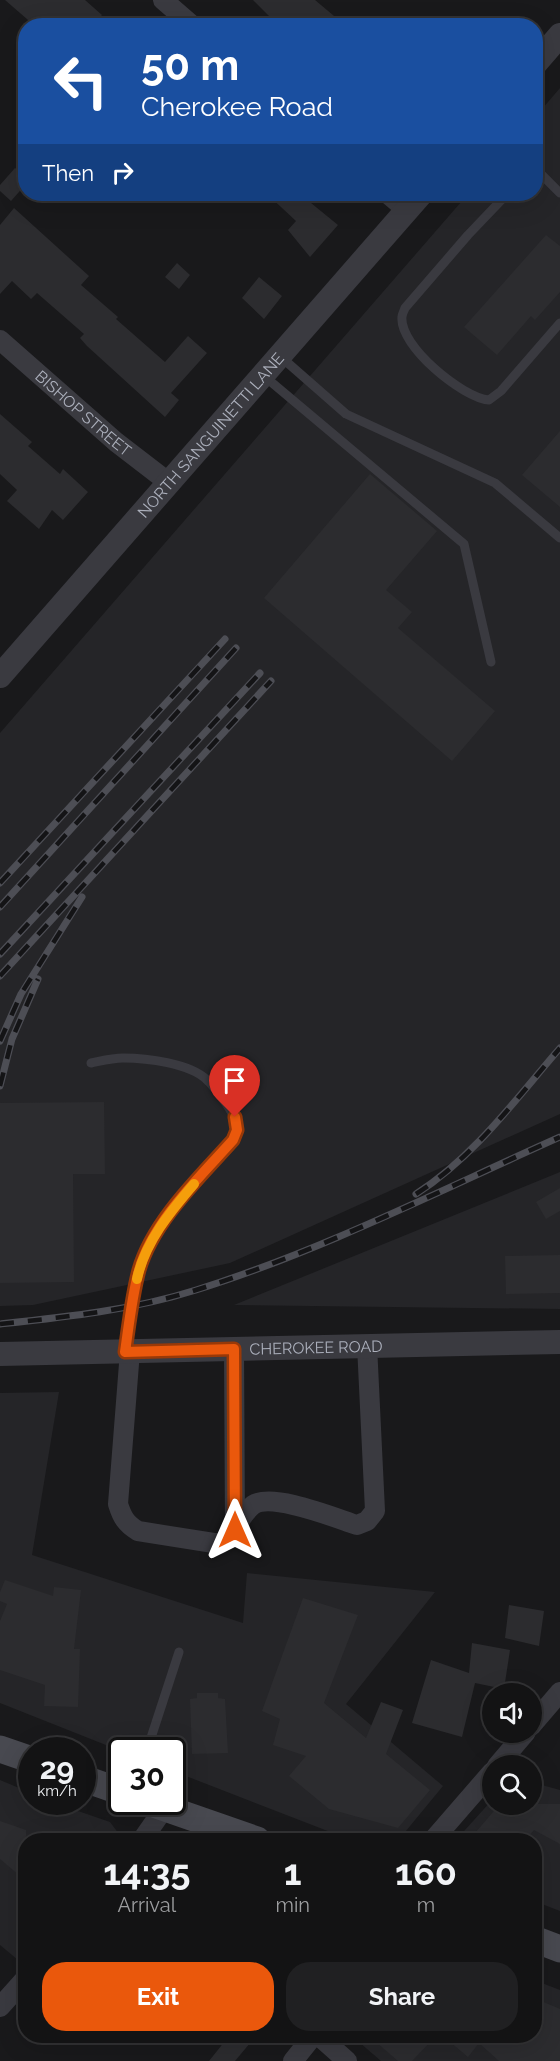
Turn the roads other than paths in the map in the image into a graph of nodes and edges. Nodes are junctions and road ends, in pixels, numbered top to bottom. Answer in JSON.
{"nodes":[{"id":1,"x":163,"y":0,"type":"edge"},
{"id":2,"x":184,"y":18,"type":"edge"},
{"id":3,"x":560,"y":35,"type":"edge"},
{"id":4,"x":543,"y":55,"type":"edge"},
{"id":5,"x":543,"y":176,"type":"edge"},
{"id":6,"x":560,"y":193,"type":"edge"},
{"id":7,"x":501,"y":201,"type":"edge"},
{"id":8,"x":414,"y":202,"type":"edge"},
{"id":9,"x":560,"y":323,"type":"edge"},
{"id":10,"x":0,"y":340,"type":"edge"},
{"id":11,"x":279,"y":356,"type":"junction"},
{"id":12,"x":262,"y":375,"type":"junction"},
{"id":13,"x":168,"y":482,"type":"junction"},
{"id":14,"x":560,"y":538,"type":"edge"},
{"id":15,"x":491,"y":662,"type":"dead end"},
{"id":16,"x":0,"y":676,"type":"edge"},
{"id":17,"x":91,"y":1063,"type":"dead end"},
{"id":18,"x":560,"y":1342,"type":"edge"},
{"id":19,"x":368,"y":1345,"type":"junction"},
{"id":20,"x":234,"y":1349,"type":"junction"},
{"id":21,"x":127,"y":1351,"type":"junction"},
{"id":22,"x":0,"y":1354,"type":"edge"},
{"id":23,"x":235,"y":1530,"type":"junction"},
{"id":24,"x":178,"y":1652,"type":"dead end"},
{"id":25,"x":560,"y":1692,"type":"edge"},
{"id":26,"x":542,"y":1713,"type":"edge"},
{"id":27,"x":151,"y":1737,"type":"edge"},
{"id":28,"x":517,"y":1743,"type":"edge"},
{"id":29,"x":0,"y":1749,"type":"edge"},
{"id":30,"x":18,"y":1755,"type":"edge"},
{"id":31,"x":506,"y":1755,"type":"edge"},
{"id":32,"x":482,"y":1784,"type":"edge"},
{"id":33,"x":186,"y":1814,"type":"edge"},
{"id":34,"x":152,"y":1815,"type":"edge"},
{"id":35,"x":145,"y":1833,"type":"edge"},
{"id":36,"x":238,"y":1833,"type":"edge"},
{"id":37,"x":439,"y":1833,"type":"edge"},
{"id":38,"x":542,"y":1942,"type":"edge"},
{"id":39,"x":560,"y":1949,"type":"edge"},
{"id":40,"x":18,"y":1987,"type":"edge"},
{"id":41,"x":0,"y":2007,"type":"edge"},
{"id":42,"x":308,"y":2043,"type":"edge"},
{"id":43,"x":327,"y":2043,"type":"edge"},
{"id":44,"x":293,"y":2061,"type":"edge"},
{"id":45,"x":347,"y":2061,"type":"edge"}],
"edges":[{"from":1,"to":2,"type":"street"},
{"from":3,"to":4,"type":"street"},
{"from":5,"to":6,"type":"lane"},
{"from":7,"to":9,"type":"lane"},
{"from":8,"to":11,"type":"street","name":"NORTH SANGUINETTI LANE"},
{"from":10,"to":13,"type":"street","name":"BISHOP STREET"},
{"from":11,"to":12,"type":"street","name":"NORTH SANGUINETTI LANE"},
{"from":11,"to":14,"type":"lane"},
{"from":12,"to":13,"type":"street","name":"NORTH SANGUINETTI LANE"},
{"from":12,"to":15,"type":"lane"},
{"from":13,"to":16,"type":"street","name":"NORTH SANGUINETTI LANE"},
{"from":17,"to":21,"type":"lane"},
{"from":18,"to":19,"type":"street","name":"CHEROKEE ROAD"},
{"from":19,"to":20,"type":"street","name":"CHEROKEE ROAD"},
{"from":19,"to":23,"type":"street"},
{"from":20,"to":21,"type":"street","name":"CHEROKEE ROAD"},
{"from":20,"to":23,"type":"street"},
{"from":21,"to":22,"type":"street","name":"CHEROKEE ROAD"},
{"from":21,"to":23,"type":"street"},
{"from":24,"to":27,"type":"lane"},
{"from":25,"to":26,"type":"street"},
{"from":28,"to":31,"type":"street"},
{"from":29,"to":30,"type":"main road"},
{"from":32,"to":37,"type":"street"},
{"from":33,"to":36,"type":"main road"},
{"from":34,"to":35,"type":"street"},
{"from":38,"to":39,"type":"main road"},
{"from":40,"to":41,"type":"street"},
{"from":42,"to":44,"type":"street"},
{"from":43,"to":45,"type":"street"}]}
